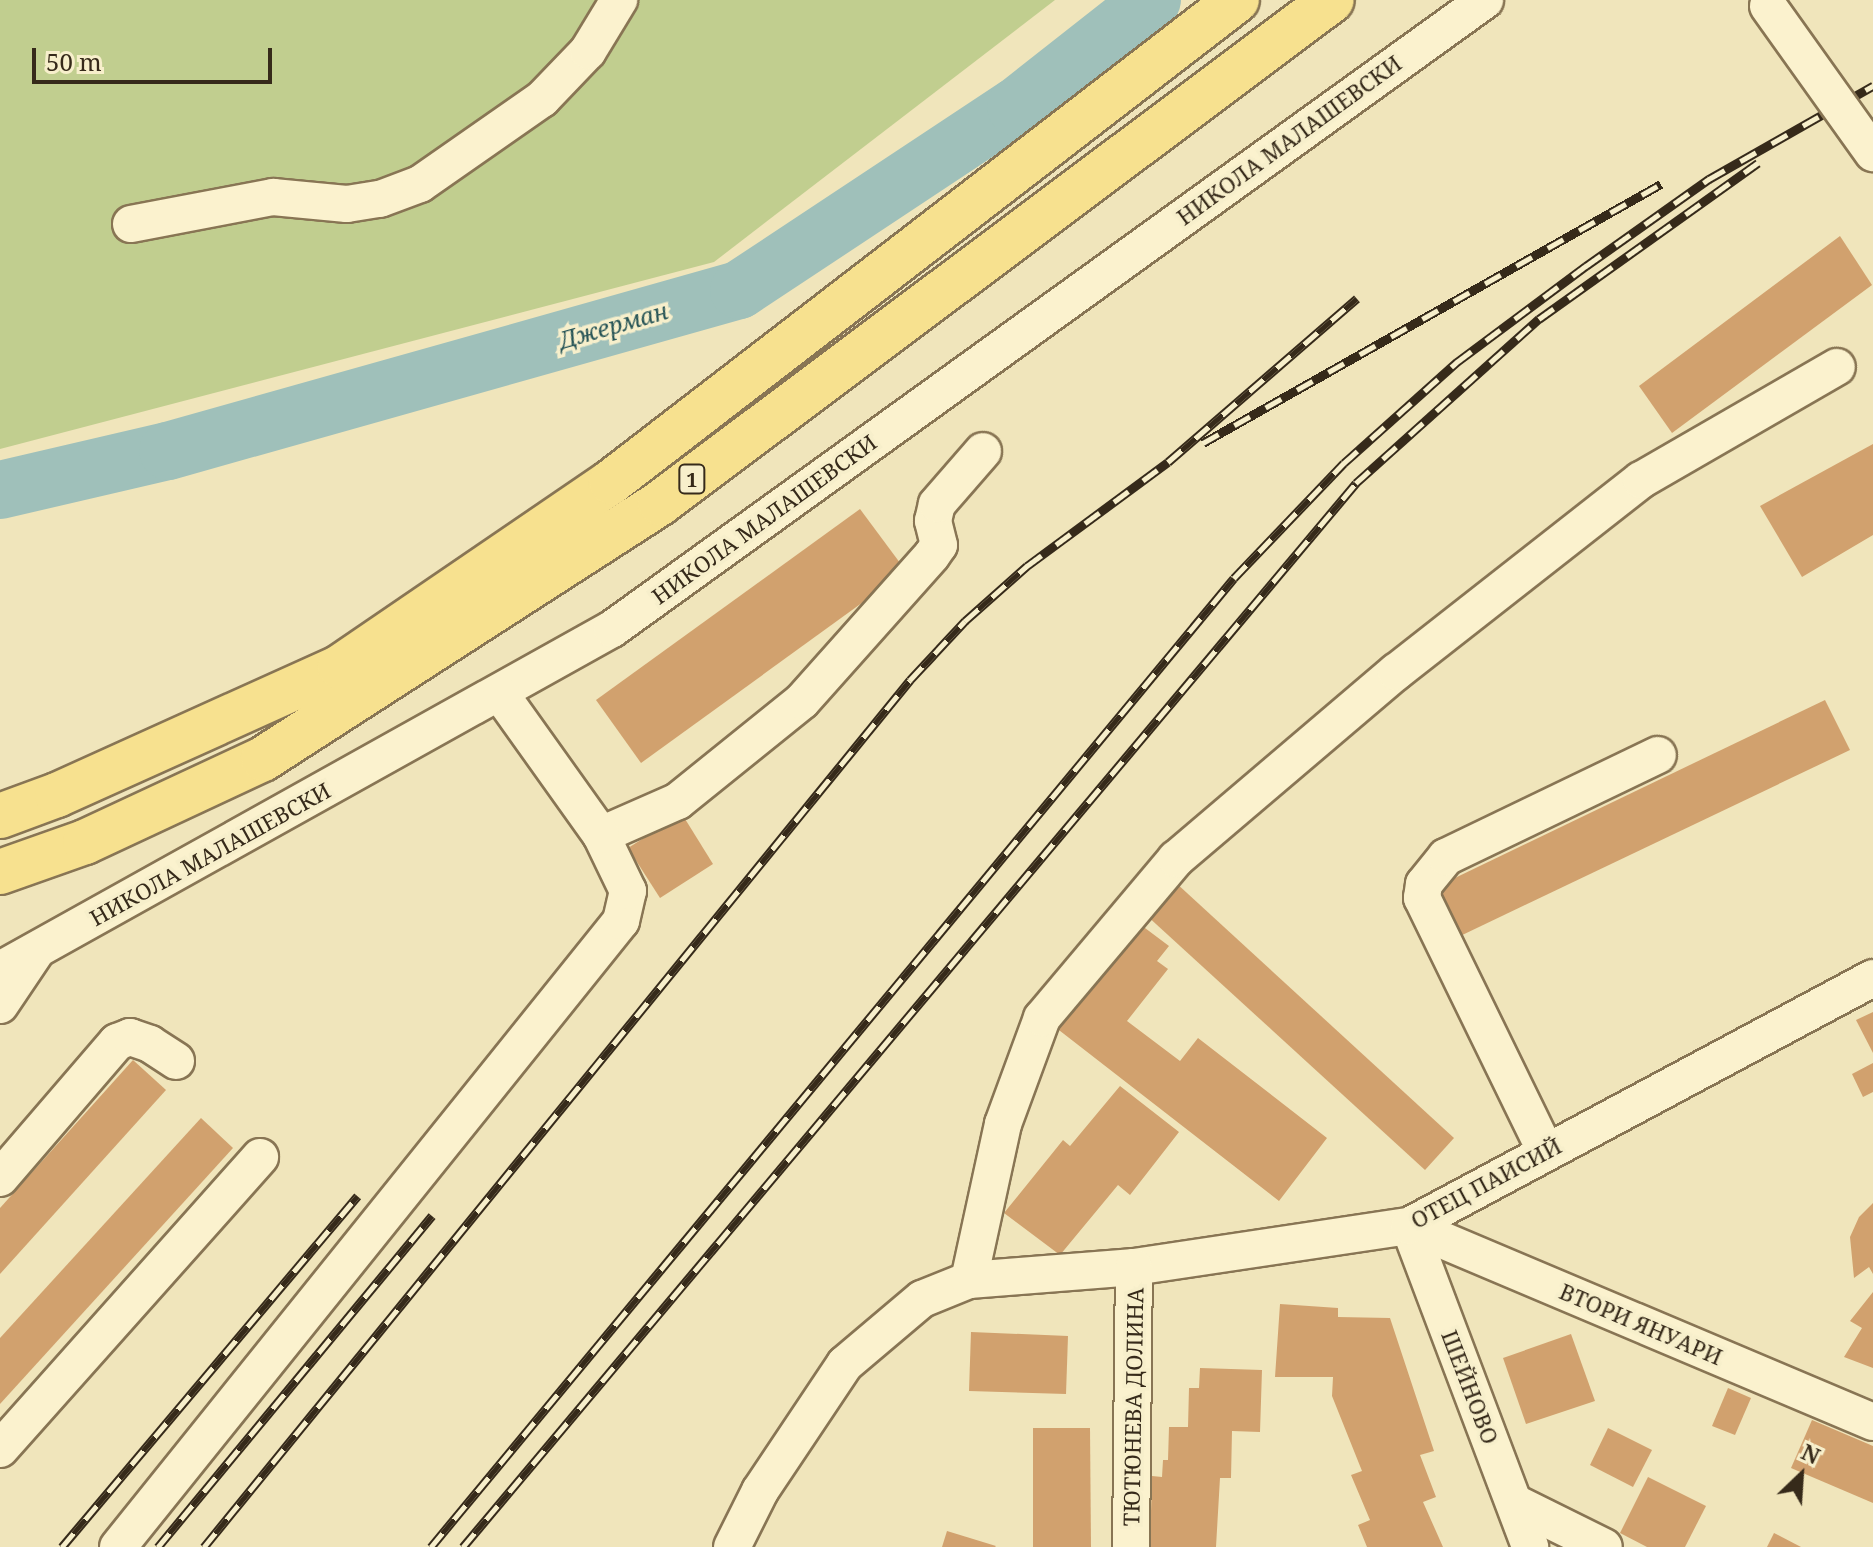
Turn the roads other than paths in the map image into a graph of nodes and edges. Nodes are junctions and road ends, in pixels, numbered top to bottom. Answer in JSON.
{"nodes":[{"id":1,"x":619,"y":0,"type":"edge"},
{"id":2,"x":1237,"y":0,"type":"edge"},
{"id":3,"x":1332,"y":0,"type":"edge"},
{"id":4,"x":1485,"y":0,"type":"edge"},
{"id":5,"x":1765,"y":3,"type":"edge"},
{"id":6,"x":1873,"y":153,"type":"edge"},
{"id":7,"x":131,"y":224,"type":"dead end"},
{"id":8,"x":1837,"y":367,"type":"dead end"},
{"id":9,"x":983,"y":451,"type":"dead end"},
{"id":10,"x":501,"y":695,"type":"junction"},
{"id":11,"x":1658,"y":755,"type":"dead end"},
{"id":12,"x":0,"y":816,"type":"edge"},
{"id":13,"x":601,"y":835,"type":"junction"},
{"id":14,"x":0,"y":872,"type":"edge"},
{"id":15,"x":36,"y":950,"type":"junction"},
{"id":16,"x":0,"y":952,"type":"edge"},
{"id":17,"x":0,"y":970,"type":"edge"},
{"id":18,"x":1873,"y":978,"type":"edge"},
{"id":19,"x":0,"y":1005,"type":"edge"},
{"id":20,"x":176,"y":1061,"type":"dead end"},
{"id":21,"x":1546,"y":1152,"type":"junction"},
{"id":22,"x":260,"y":1157,"type":"dead end"},
{"id":23,"x":0,"y":1178,"type":"edge"},
{"id":24,"x":1409,"y":1226,"type":"junction"},
{"id":25,"x":1134,"y":1267,"type":"junction"},
{"id":26,"x":969,"y":1280,"type":"junction"},
{"id":27,"x":1873,"y":1422,"type":"edge"},
{"id":28,"x":0,"y":1449,"type":"edge"},
{"id":29,"x":1515,"y":1503,"type":"junction"},
{"id":30,"x":118,"y":1547,"type":"edge"},
{"id":31,"x":732,"y":1547,"type":"edge"},
{"id":32,"x":1131,"y":1547,"type":"edge"},
{"id":33,"x":1530,"y":1547,"type":"edge"},
{"id":34,"x":1604,"y":1547,"type":"edge"}],
"edges":[{"from":1,"to":7,"type":"street"},
{"from":2,"to":12,"type":"main road","number":"1"},
{"from":3,"to":14,"type":"main road","number":"1"},
{"from":4,"to":10,"type":"street","name":"НИКОЛА МАЛАШЕВСКИ"},
{"from":5,"to":6,"type":"street","bridge":true},
{"from":8,"to":26,"type":"street"},
{"from":9,"to":13,"type":"street"},
{"from":10,"to":13,"type":"street"},
{"from":10,"to":15,"type":"street","name":"НИКОЛА МАЛАШЕВСКИ"},
{"from":11,"to":21,"type":"street"},
{"from":13,"to":30,"type":"street"},
{"from":15,"to":16,"type":"street"},
{"from":15,"to":17,"type":"street","name":"НИКОЛА МАЛАШЕВСКИ"},
{"from":15,"to":19,"type":"street"},
{"from":18,"to":21,"type":"street","name":"ОТЕЦ ПАИСИЙ"},
{"from":20,"to":23,"type":"street"},
{"from":21,"to":24,"type":"street","name":"ОТЕЦ ПАИСИЙ"},
{"from":22,"to":28,"type":"street"},
{"from":24,"to":25,"type":"street","name":"ОТЕЦ ПАИСИЙ"},
{"from":24,"to":27,"type":"street","name":"ВТОРИ ЯНУАРИ"},
{"from":24,"to":29,"type":"street","name":"ШЕЙНОВО"},
{"from":25,"to":26,"type":"street","name":"ОТЕЦ ПАИСИЙ"},
{"from":25,"to":32,"type":"street","name":"ТЮТЮНЕВА ДОЛИНА"},
{"from":26,"to":31,"type":"street","name":"ОТЕЦ ПАИСИЙ"},
{"from":29,"to":33,"type":"street","name":"ШЕЙНОВО"},
{"from":29,"to":34,"type":"street"}]}
